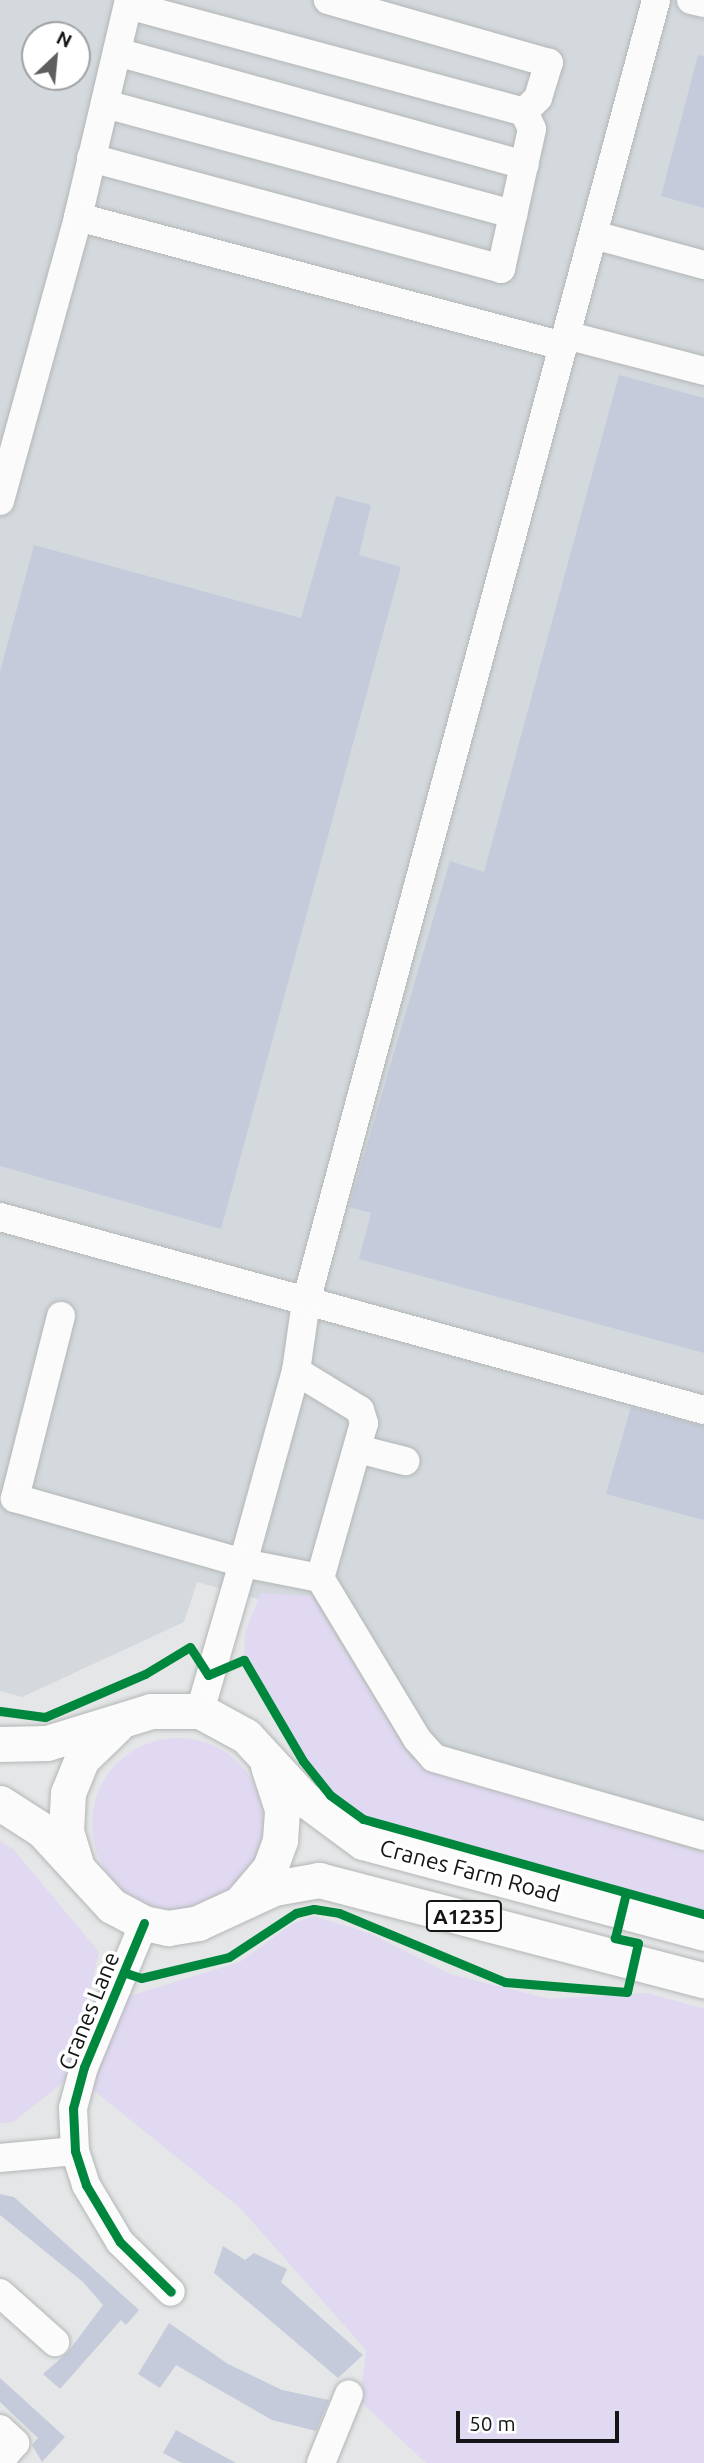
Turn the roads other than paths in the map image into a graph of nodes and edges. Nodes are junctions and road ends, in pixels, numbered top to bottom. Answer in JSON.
{"nodes":[{"id":1,"x":328,"y":0,"type":"edge"},
{"id":2,"x":656,"y":0,"type":"edge"},
{"id":3,"x":691,"y":0,"type":"edge"},
{"id":4,"x":128,"y":2,"type":"edge"},
{"id":5,"x":704,"y":3,"type":"edge"},
{"id":6,"x":362,"y":5,"type":"edge"},
{"id":7,"x":117,"y":52,"type":"junction"},
{"id":8,"x":105,"y":104,"type":"junction"},
{"id":9,"x":524,"y":112,"type":"junction"},
{"id":10,"x":91,"y":158,"type":"junction"},
{"id":11,"x":526,"y":165,"type":"junction"},
{"id":12,"x":513,"y":214,"type":"junction"},
{"id":13,"x":78,"y":217,"type":"junction"},
{"id":14,"x":594,"y":235,"type":"junction"},
{"id":15,"x":704,"y":265,"type":"edge"},
{"id":16,"x":565,"y":341,"type":"junction"},
{"id":17,"x":704,"y":371,"type":"edge"},
{"id":18,"x":0,"y":501,"type":"edge"},
{"id":19,"x":0,"y":1217,"type":"edge"},
{"id":20,"x":306,"y":1302,"type":"junction"},
{"id":21,"x":61,"y":1316,"type":"dead end"},
{"id":22,"x":296,"y":1371,"type":"junction"},
{"id":23,"x":704,"y":1410,"type":"edge"},
{"id":24,"x":358,"y":1449,"type":"junction"},
{"id":25,"x":405,"y":1461,"type":"dead end"},
{"id":26,"x":7,"y":1495,"type":"edge"},
{"id":27,"x":243,"y":1563,"type":"junction"},
{"id":28,"x":320,"y":1577,"type":"junction"},
{"id":29,"x":200,"y":1711,"type":"junction"},
{"id":30,"x":128,"y":1718,"type":"junction"},
{"id":31,"x":0,"y":1744,"type":"edge"},
{"id":32,"x":264,"y":1756,"type":"junction"},
{"id":33,"x":0,"y":1803,"type":"edge"},
{"id":34,"x":704,"y":1836,"type":"edge"},
{"id":35,"x":77,"y":1866,"type":"junction"},
{"id":36,"x":227,"y":1912,"type":"junction"},
{"id":37,"x":144,"y":1923,"type":"junction"},
{"id":38,"x":704,"y":1933,"type":"edge"},
{"id":39,"x":704,"y":1980,"type":"edge"},
{"id":40,"x":75,"y":2151,"type":"junction"},
{"id":41,"x":0,"y":2158,"type":"edge"},
{"id":42,"x":171,"y":2292,"type":"dead end"},
{"id":43,"x":0,"y":2293,"type":"edge"},
{"id":44,"x":55,"y":2342,"type":"dead end"},
{"id":45,"x":347,"y":2400,"type":"dead end"},
{"id":46,"x":0,"y":2429,"type":"edge"},
{"id":47,"x":0,"y":2461,"type":"edge"},
{"id":48,"x":321,"y":2463,"type":"edge"}],
"edges":[{"from":1,"to":6,"type":"street"},
{"from":2,"to":14,"type":"street"},
{"from":3,"to":5,"type":"street"},
{"from":4,"to":7,"type":"street"},
{"from":4,"to":9,"type":"street"},
{"from":6,"to":9,"type":"street"},
{"from":7,"to":8,"type":"street"},
{"from":7,"to":11,"type":"street"},
{"from":8,"to":10,"type":"street"},
{"from":8,"to":12,"type":"street"},
{"from":9,"to":11,"type":"street"},
{"from":10,"to":12,"type":"street"},
{"from":10,"to":13,"type":"street"},
{"from":11,"to":12,"type":"street"},
{"from":13,"to":16,"type":"street"},
{"from":13,"to":18,"type":"street"},
{"from":14,"to":15,"type":"street"},
{"from":14,"to":16,"type":"street"},
{"from":16,"to":17,"type":"street"},
{"from":16,"to":20,"type":"street"},
{"from":19,"to":20,"type":"street"},
{"from":20,"to":22,"type":"street"},
{"from":20,"to":23,"type":"street"},
{"from":21,"to":26,"type":"street"},
{"from":22,"to":24,"type":"street"},
{"from":22,"to":27,"type":"street"},
{"from":24,"to":25,"type":"street"},
{"from":24,"to":28,"type":"street"},
{"from":26,"to":27,"type":"street"},
{"from":27,"to":28,"type":"street"},
{"from":27,"to":29,"type":"street"},
{"from":28,"to":34,"type":"street"},
{"from":29,"to":30,"type":"main road","name":"Cranes Farm Road","number":"A1235"},
{"from":29,"to":32,"type":"main road","name":"Cranes Farm Road","number":"A1235"},
{"from":30,"to":31,"type":"main road","name":"Cranes Farm Road","number":"A1235"},
{"from":30,"to":35,"type":"main road","name":"Cranes Farm Road","number":"A1235"},
{"from":32,"to":36,"type":"main road","name":"Cranes Farm Road","number":"A1235"},
{"from":32,"to":38,"type":"main road","name":"Cranes Farm Road","number":"A1235"},
{"from":33,"to":35,"type":"main road","name":"Cranes Farm Road","number":"A1235"},
{"from":35,"to":37,"type":"main road","name":"Cranes Farm Road","number":"A1235"},
{"from":36,"to":37,"type":"main road","name":"Cranes Farm Road","number":"A1235"},
{"from":36,"to":39,"type":"main road","name":"Cranes Farm Road","number":"A1235"},
{"from":37,"to":40,"type":"street","name":"Cranes Lane"},
{"from":40,"to":41,"type":"street"},
{"from":40,"to":42,"type":"street","name":"Cranes Lane"},
{"from":43,"to":44,"type":"street"},
{"from":45,"to":48,"type":"street"},
{"from":46,"to":47,"type":"street"}]}
